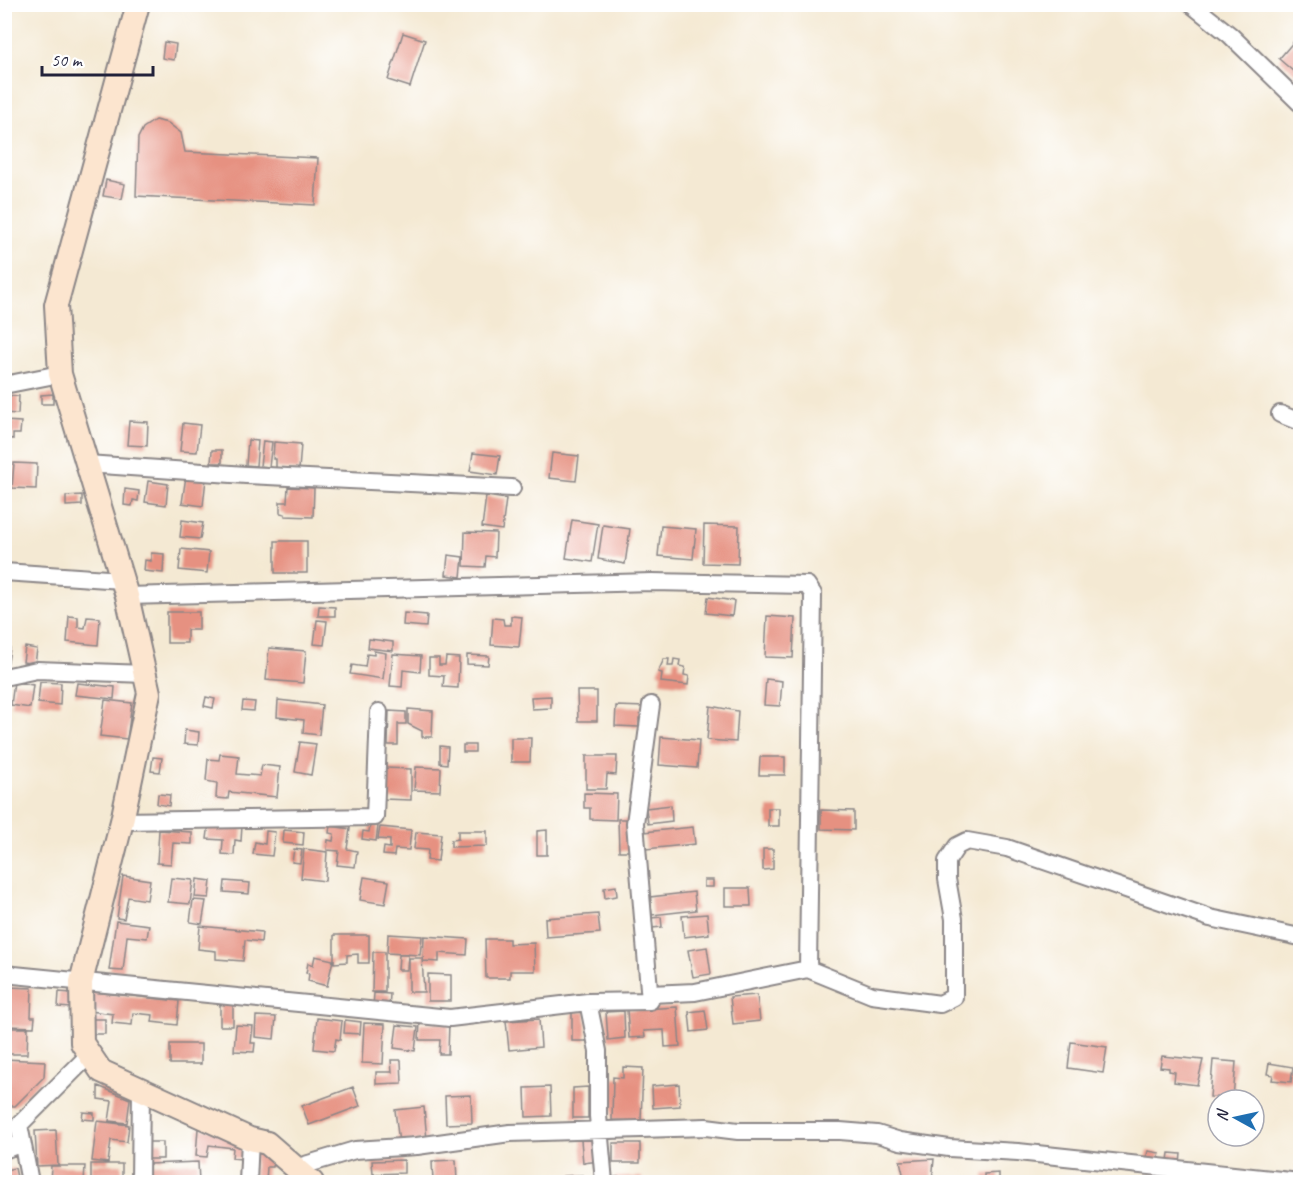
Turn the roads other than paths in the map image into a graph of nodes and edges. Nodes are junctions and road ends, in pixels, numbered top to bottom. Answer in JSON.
{"nodes":[{"id":1,"x":138,"y":4,"type":"edge"},
{"id":2,"x":1191,"y":4,"type":"edge"},
{"id":3,"x":1300,"y":103,"type":"edge"},
{"id":4,"x":60,"y":374,"type":"junction"},
{"id":5,"x":4,"y":385,"type":"edge"},
{"id":6,"x":1280,"y":414,"type":"dead end"},
{"id":7,"x":1300,"y":422,"type":"edge"},
{"id":8,"x":87,"y":464,"type":"junction"},
{"id":9,"x":513,"y":488,"type":"dead end"},
{"id":10,"x":4,"y":572,"type":"edge"},
{"id":11,"x":125,"y":588,"type":"junction"},
{"id":12,"x":145,"y":675,"type":"junction"},
{"id":13,"x":4,"y":677,"type":"edge"},
{"id":14,"x":651,"y":705,"type":"dead end"},
{"id":15,"x":380,"y":712,"type":"dead end"},
{"id":16,"x":122,"y":821,"type":"junction"},
{"id":17,"x":1300,"y":938,"type":"edge"},
{"id":18,"x":808,"y":969,"type":"junction"},
{"id":19,"x":4,"y":974,"type":"edge"},
{"id":20,"x":81,"y":982,"type":"junction"},
{"id":21,"x":650,"y":994,"type":"junction"},
{"id":22,"x":588,"y":1002,"type":"junction"},
{"id":23,"x":90,"y":1054,"type":"junction"},
{"id":24,"x":141,"y":1088,"type":"junction"},
{"id":25,"x":601,"y":1130,"type":"junction"},
{"id":26,"x":250,"y":1139,"type":"junction"},
{"id":27,"x":22,"y":1143,"type":"junction"},
{"id":28,"x":4,"y":1150,"type":"edge"},
{"id":29,"x":304,"y":1175,"type":"edge"},
{"id":30,"x":30,"y":1182,"type":"edge"},
{"id":31,"x":140,"y":1182,"type":"edge"},
{"id":32,"x":248,"y":1182,"type":"edge"},
{"id":33,"x":604,"y":1182,"type":"edge"},
{"id":34,"x":1300,"y":1182,"type":"edge"}],
"edges":[{"from":1,"to":4,"type":"street"},
{"from":2,"to":3,"type":"street"},
{"from":4,"to":5,"type":"street"},
{"from":4,"to":8,"type":"street"},
{"from":6,"to":7,"type":"street"},
{"from":8,"to":9,"type":"street"},
{"from":8,"to":11,"type":"street"},
{"from":10,"to":11,"type":"street"},
{"from":11,"to":12,"type":"street"},
{"from":11,"to":18,"type":"street"},
{"from":12,"to":13,"type":"street"},
{"from":12,"to":16,"type":"street"},
{"from":14,"to":21,"type":"street"},
{"from":15,"to":16,"type":"street"},
{"from":16,"to":20,"type":"street"},
{"from":17,"to":18,"type":"street"},
{"from":18,"to":21,"type":"street"},
{"from":19,"to":20,"type":"street"},
{"from":20,"to":22,"type":"street"},
{"from":20,"to":23,"type":"street"},
{"from":21,"to":22,"type":"street"},
{"from":22,"to":25,"type":"street"},
{"from":23,"to":24,"type":"street"},
{"from":23,"to":27,"type":"street"},
{"from":24,"to":26,"type":"street"},
{"from":24,"to":31,"type":"street"},
{"from":25,"to":29,"type":"street"},
{"from":25,"to":33,"type":"street"},
{"from":25,"to":34,"type":"street"},
{"from":26,"to":29,"type":"street"},
{"from":26,"to":32,"type":"street"},
{"from":27,"to":28,"type":"street"},
{"from":27,"to":30,"type":"street"}]}
